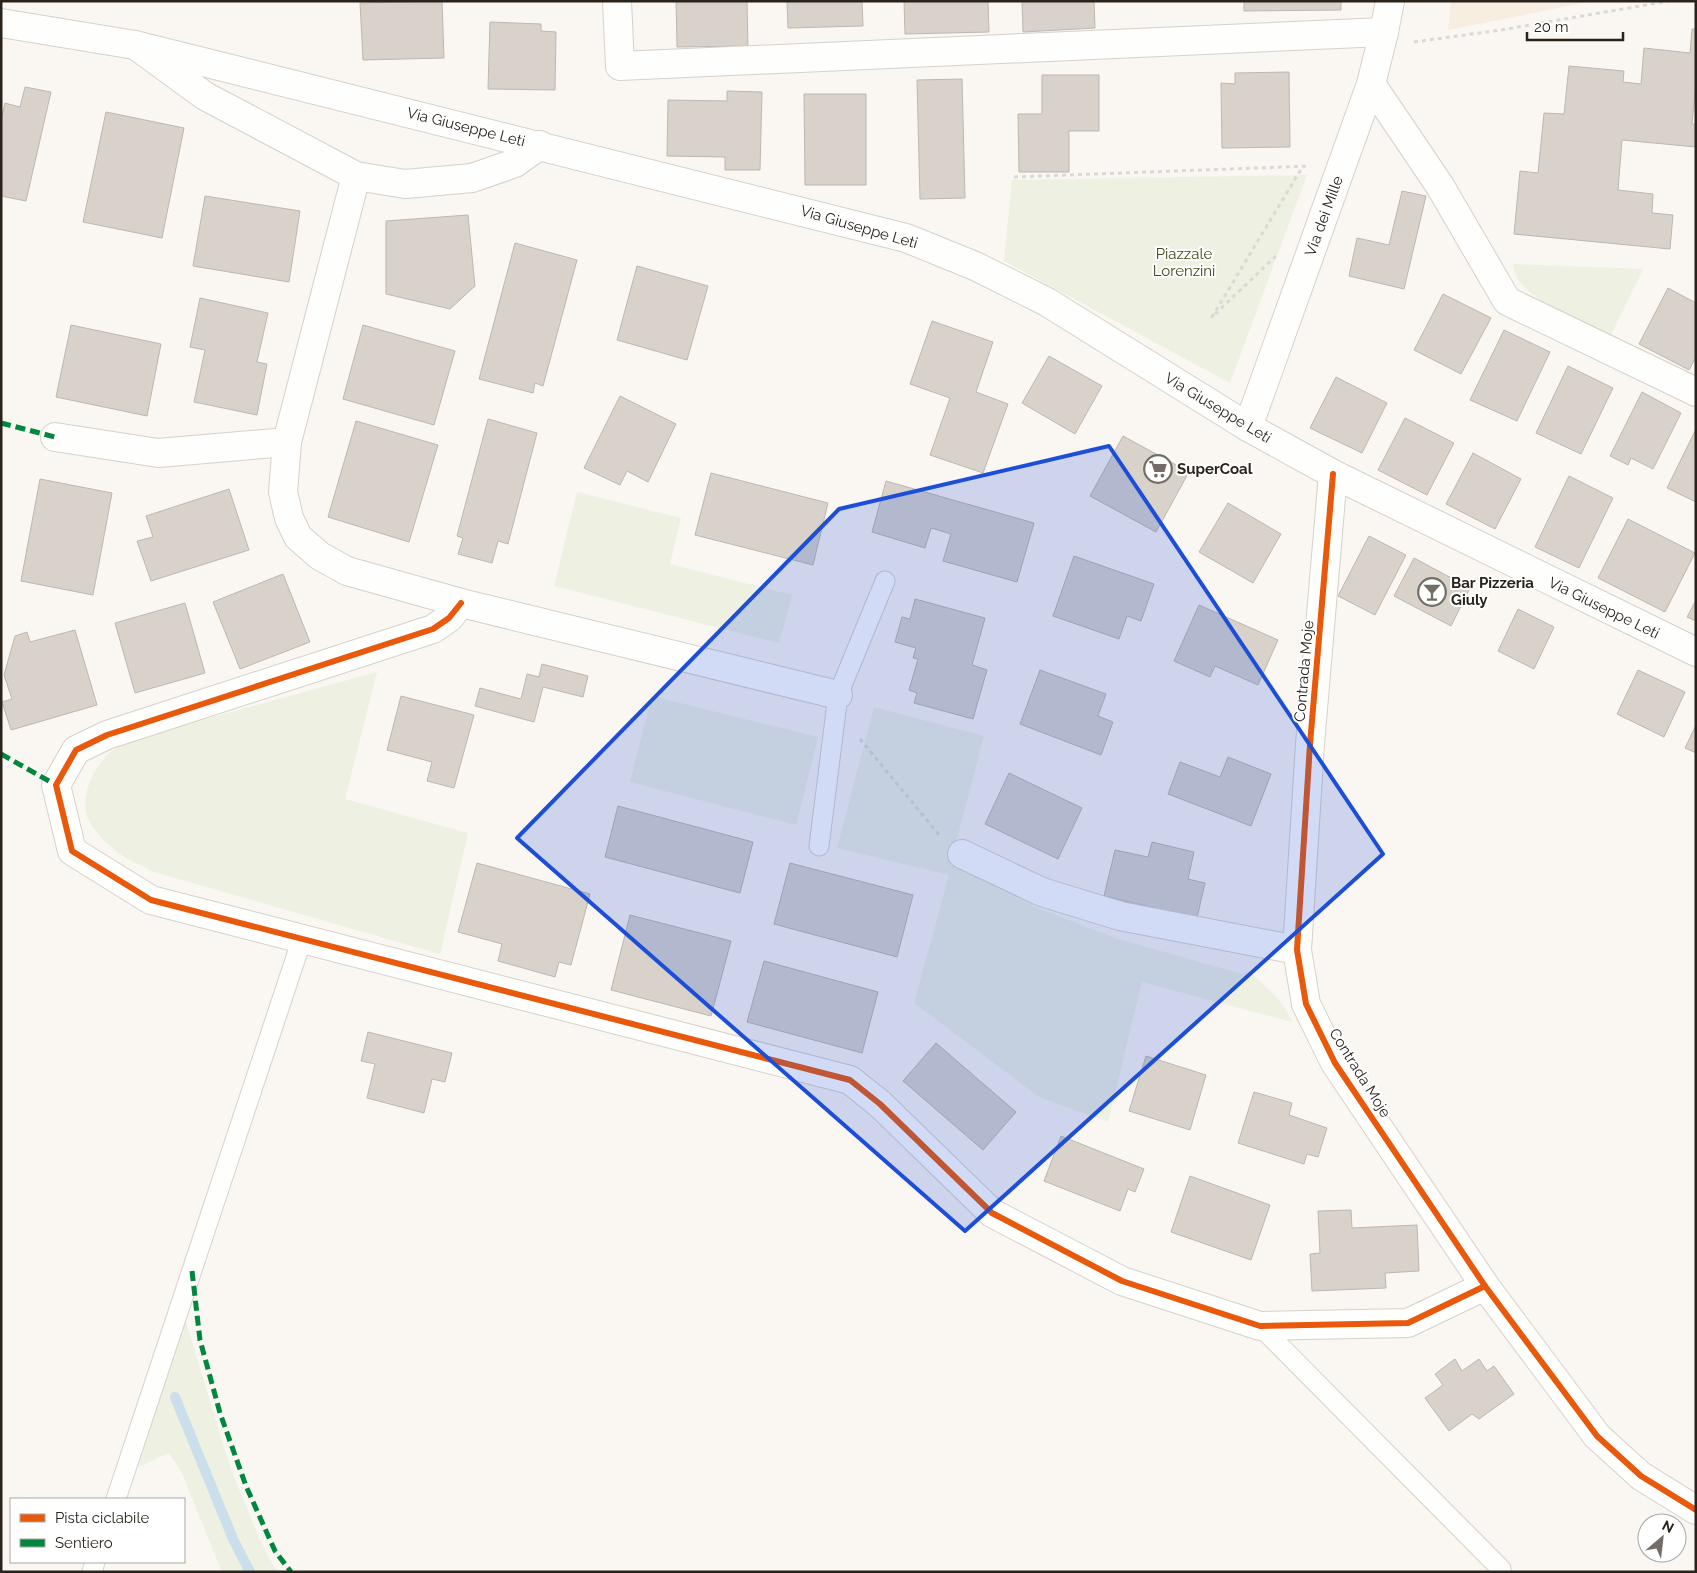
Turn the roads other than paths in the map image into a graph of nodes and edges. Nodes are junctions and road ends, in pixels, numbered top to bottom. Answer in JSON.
{"nodes":[{"id":1,"x":617,"y":1,"type":"edge"},
{"id":2,"x":1390,"y":1,"type":"edge"},
{"id":3,"x":1,"y":23,"type":"edge"},
{"id":4,"x":1384,"y":32,"type":"junction"},
{"id":5,"x":135,"y":45,"type":"junction"},
{"id":6,"x":1371,"y":84,"type":"junction"},
{"id":7,"x":540,"y":145,"type":"junction"},
{"id":8,"x":356,"y":176,"type":"junction"},
{"id":9,"x":1696,"y":392,"type":"edge"},
{"id":10,"x":1248,"y":428,"type":"junction"},
{"id":11,"x":55,"y":437,"type":"dead end"},
{"id":12,"x":287,"y":442,"type":"junction"},
{"id":13,"x":1333,"y":474,"type":"junction"},
{"id":14,"x":884,"y":581,"type":"dead end"},
{"id":15,"x":461,"y":603,"type":"junction"},
{"id":16,"x":1696,"y":652,"type":"edge"},
{"id":17,"x":837,"y":703,"type":"junction"},
{"id":18,"x":819,"y":846,"type":"dead end"},
{"id":19,"x":962,"y":854,"type":"road end"},
{"id":20,"x":302,"y":939,"type":"junction"},
{"id":21,"x":1296,"y":950,"type":"junction"},
{"id":22,"x":1485,"y":1286,"type":"junction"},
{"id":23,"x":1260,"y":1326,"type":"junction"},
{"id":24,"x":116,"y":1498,"type":"edge"},
{"id":25,"x":1696,"y":1510,"type":"edge"},
{"id":26,"x":1500,"y":1572,"type":"edge"}],
"edges":[{"from":1,"to":4,"type":"street"},
{"from":2,"to":4,"type":"street","name":"Via dei Mille"},
{"from":3,"to":5,"type":"street","name":"Via Giuseppe Leti"},
{"from":4,"to":6,"type":"street","name":"Via dei Mille"},
{"from":5,"to":7,"type":"street","name":"Via Giuseppe Leti"},
{"from":5,"to":8,"type":"street"},
{"from":6,"to":9,"type":"street"},
{"from":6,"to":10,"type":"street","name":"Via dei Mille"},
{"from":7,"to":8,"type":"street"},
{"from":7,"to":10,"type":"street","name":"Via Giuseppe Leti"},
{"from":8,"to":12,"type":"street"},
{"from":10,"to":13,"type":"street","name":"Via Giuseppe Leti"},
{"from":11,"to":12,"type":"street"},
{"from":12,"to":15,"type":"street"},
{"from":13,"to":16,"type":"street","name":"Via Giuseppe Leti"},
{"from":13,"to":21,"type":"street","name":"Contrada Moje"},
{"from":14,"to":17,"type":"lane"},
{"from":15,"to":17,"type":"street"},
{"from":15,"to":20,"type":"street"},
{"from":17,"to":18,"type":"lane"},
{"from":19,"to":21,"type":"street"},
{"from":20,"to":23,"type":"street"},
{"from":20,"to":24,"type":"lane"},
{"from":21,"to":22,"type":"street","name":"Contrada Moje"},
{"from":22,"to":23,"type":"street"},
{"from":22,"to":25,"type":"street","name":"Contrada Moje"},
{"from":23,"to":26,"type":"lane"}]}
